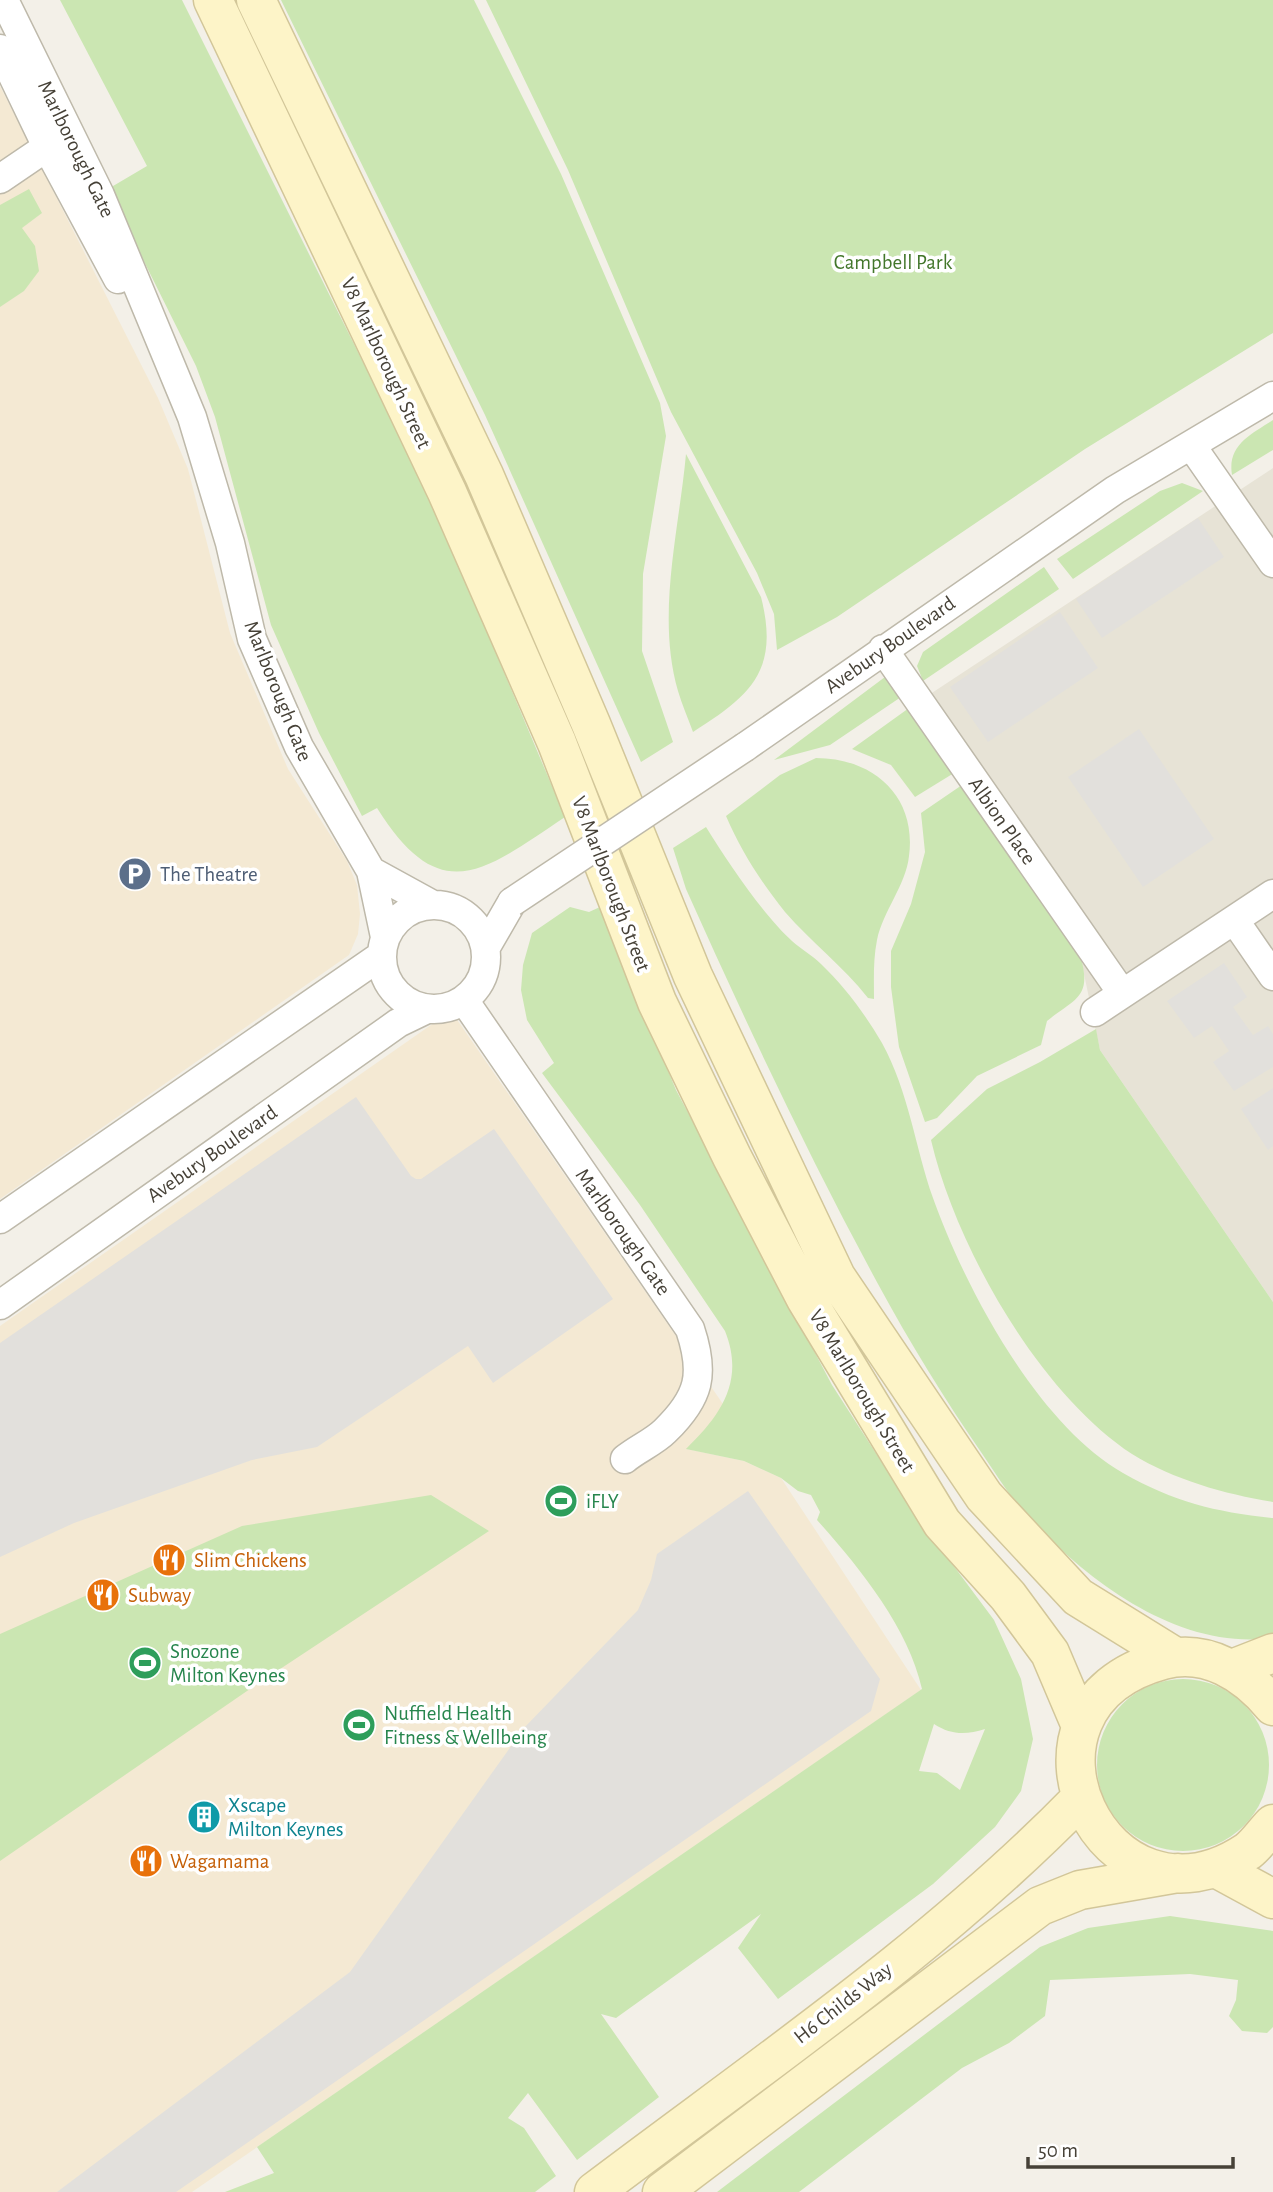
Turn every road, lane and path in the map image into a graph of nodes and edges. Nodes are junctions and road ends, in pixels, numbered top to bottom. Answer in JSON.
{"nodes":[{"id":1,"x":213,"y":0,"type":"edge"},
{"id":2,"x":256,"y":0,"type":"edge"},
{"id":3,"x":4,"y":33,"type":"edge"},
{"id":4,"x":19,"y":84,"type":"edge"},
{"id":5,"x":47,"y":147,"type":"junction"},
{"id":6,"x":0,"y":179,"type":"edge"},
{"id":7,"x":90,"y":202,"type":"junction"},
{"id":8,"x":1273,"y":396,"type":"edge"},
{"id":9,"x":1191,"y":445,"type":"junction"},
{"id":10,"x":1273,"y":563,"type":"edge"},
{"id":11,"x":883,"y":649,"type":"junction"},
{"id":12,"x":371,"y":871,"type":"junction"},
{"id":13,"x":1273,"y":894,"type":"edge"},
{"id":14,"x":512,"y":902,"type":"junction"},
{"id":15,"x":433,"y":905,"type":"junction"},
{"id":16,"x":463,"y":913,"type":"junction"},
{"id":17,"x":1235,"y":920,"type":"junction"},
{"id":18,"x":384,"y":946,"type":"junction"},
{"id":19,"x":486,"y":947,"type":"junction"},
{"id":20,"x":1273,"y":976,"type":"edge"},
{"id":21,"x":1122,"y":993,"type":"junction"},
{"id":22,"x":464,"y":1000,"type":"junction"},
{"id":23,"x":427,"y":1009,"type":"junction"},
{"id":24,"x":1095,"y":1012,"type":"dead end"},
{"id":25,"x":0,"y":1219,"type":"edge"},
{"id":26,"x":0,"y":1306,"type":"edge"},
{"id":27,"x":625,"y":1459,"type":"dead end"},
{"id":28,"x":1273,"y":1653,"type":"edge"},
{"id":29,"x":1175,"y":1657,"type":"junction"},
{"id":30,"x":1232,"y":1669,"type":"junction"},
{"id":31,"x":1273,"y":1706,"type":"edge"},
{"id":32,"x":1081,"y":1726,"type":"junction"},
{"id":33,"x":1080,"y":1799,"type":"junction"},
{"id":34,"x":1273,"y":1824,"type":"edge"},
{"id":35,"x":1216,"y":1868,"type":"junction"},
{"id":36,"x":1178,"y":1873,"type":"junction"},
{"id":37,"x":1273,"y":1899,"type":"edge"},
{"id":38,"x":594,"y":2192,"type":"edge"},
{"id":39,"x":662,"y":2192,"type":"edge"}],
"edges":[{"from":1,"to":32,"type":"main road","name":"V8 Marlborough Street"},
{"from":2,"to":29,"type":"main road","name":"V8 Marlborough Street"},
{"from":3,"to":4,"type":"street","name":"Marlborough Gate"},
{"from":3,"to":4,"type":"street","name":"Marlborough Gate"},
{"from":4,"to":5,"type":"street","name":"Marlborough Gate"},
{"from":4,"to":7,"type":"street","name":"Marlborough Gate"},
{"from":5,"to":6,"type":"street"},
{"from":5,"to":7,"type":"street","name":"Marlborough Gate"},
{"from":7,"to":12,"type":"street","name":"Marlborough Gate"},
{"from":8,"to":9,"type":"street","name":"Avebury Boulevard"},
{"from":9,"to":10,"type":"street"},
{"from":9,"to":11,"type":"street","name":"Avebury Boulevard"},
{"from":11,"to":14,"type":"street","name":"Avebury Boulevard","bridge":true},
{"from":11,"to":21,"type":"street","name":"Albion Place"},
{"from":12,"to":15,"type":"street"},
{"from":12,"to":18,"type":"street","name":"Marlborough Gate"},
{"from":13,"to":17,"type":"street"},
{"from":14,"to":16,"type":"street","name":"Avebury Boulevard"},
{"from":14,"to":19,"type":"street","name":"Avebury Boulevard"},
{"from":15,"to":16,"type":"street"},
{"from":15,"to":18,"type":"street"},
{"from":16,"to":19,"type":"street"},
{"from":17,"to":20,"type":"street"},
{"from":17,"to":21,"type":"street"},
{"from":18,"to":23,"type":"street"},
{"from":18,"to":25,"type":"street"},
{"from":19,"to":22,"type":"street"},
{"from":21,"to":24,"type":"street"},
{"from":22,"to":23,"type":"street"},
{"from":22,"to":27,"type":"street","name":"Marlborough Gate"},
{"from":23,"to":26,"type":"street","name":"Avebury Boulevard"},
{"from":28,"to":30,"type":"main road"},
{"from":29,"to":30,"type":"main road"},
{"from":29,"to":32,"type":"main road"},
{"from":30,"to":31,"type":"main road"},
{"from":32,"to":33,"type":"main road"},
{"from":33,"to":36,"type":"main road"},
{"from":33,"to":38,"type":"main road","name":"H6 Childs Way"},
{"from":34,"to":35,"type":"main road"},
{"from":35,"to":36,"type":"main road","name":"H6 Childs Way"},
{"from":35,"to":37,"type":"main road"},
{"from":36,"to":39,"type":"main road","name":"H6 Childs Way"}]}
